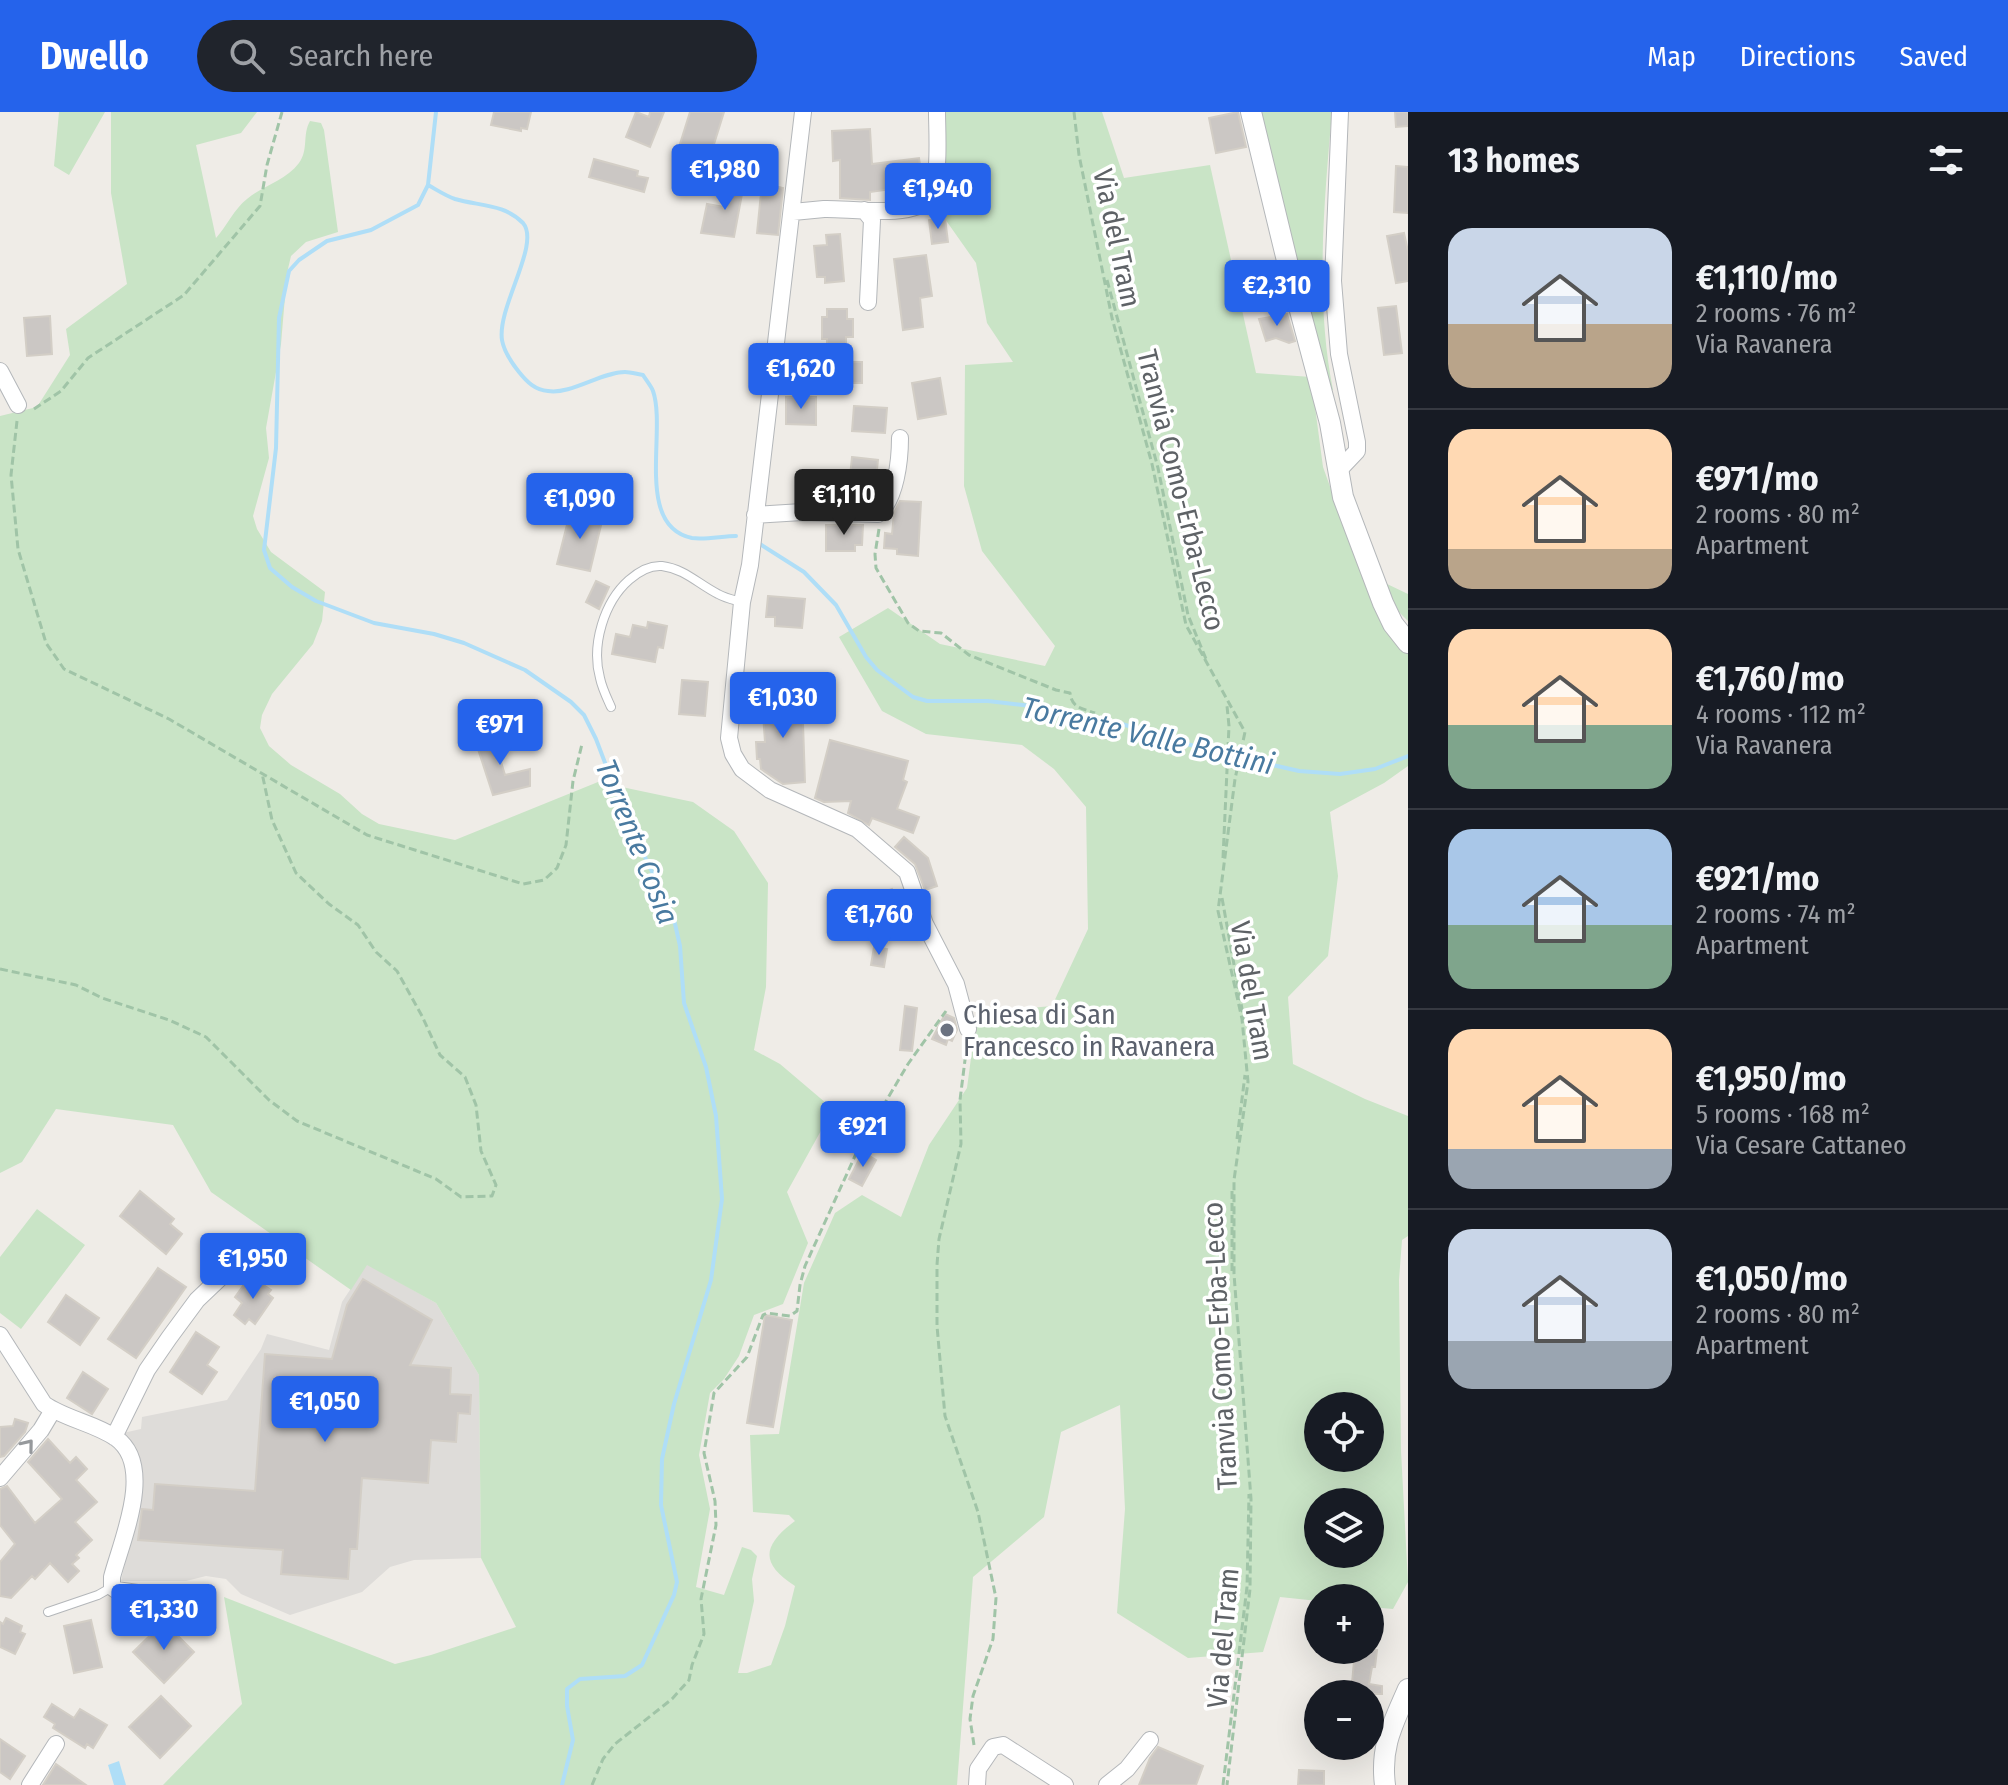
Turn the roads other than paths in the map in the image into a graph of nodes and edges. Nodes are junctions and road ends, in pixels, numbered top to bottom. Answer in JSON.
{"nodes":[{"id":1,"x":803,"y":112,"type":"edge"},
{"id":2,"x":937,"y":112,"type":"edge"},
{"id":3,"x":1251,"y":112,"type":"edge"},
{"id":4,"x":1340,"y":112,"type":"edge"},
{"id":5,"x":864,"y":210,"type":"junction"},
{"id":6,"x":793,"y":212,"type":"junction"},
{"id":7,"x":868,"y":302,"type":"dead end"},
{"id":8,"x":0,"y":371,"type":"edge"},
{"id":9,"x":23,"y":409,"type":"road end"},
{"id":10,"x":900,"y":438,"type":"dead end"},
{"id":11,"x":1338,"y":471,"type":"junction"},
{"id":12,"x":755,"y":522,"type":"junction"},
{"id":13,"x":742,"y":602,"type":"junction"},
{"id":14,"x":1408,"y":643,"type":"edge"},
{"id":15,"x":611,"y":707,"type":"dead end"},
{"id":16,"x":968,"y":1029,"type":"road end"},
{"id":17,"x":240,"y":1259,"type":"dead end"},
{"id":18,"x":0,"y":1335,"type":"edge"},
{"id":19,"x":53,"y":1410,"type":"junction"},
{"id":20,"x":114,"y":1437,"type":"junction"},
{"id":21,"x":0,"y":1478,"type":"edge"},
{"id":22,"x":112,"y":1587,"type":"junction"},
{"id":23,"x":180,"y":1599,"type":"dead end"},
{"id":24,"x":48,"y":1612,"type":"dead end"},
{"id":25,"x":1408,"y":1689,"type":"edge"},
{"id":26,"x":1150,"y":1740,"type":"dead end"},
{"id":27,"x":56,"y":1744,"type":"dead end"},
{"id":28,"x":978,"y":1777,"type":"edge"},
{"id":29,"x":30,"y":1785,"type":"edge"},
{"id":30,"x":1065,"y":1785,"type":"edge"},
{"id":31,"x":1107,"y":1785,"type":"edge"},
{"id":32,"x":1385,"y":1785,"type":"edge"}],
"edges":[{"from":1,"to":6,"type":"street"},
{"from":2,"to":5,"type":"street"},
{"from":3,"to":11,"type":"street"},
{"from":4,"to":11,"type":"street"},
{"from":5,"to":6,"type":"street"},
{"from":5,"to":7,"type":"street"},
{"from":6,"to":12,"type":"street"},
{"from":8,"to":9,"type":"street"},
{"from":10,"to":12,"type":"street"},
{"from":11,"to":14,"type":"street"},
{"from":12,"to":13,"type":"street"},
{"from":13,"to":15,"type":"lane"},
{"from":13,"to":16,"type":"street"},
{"from":17,"to":20,"type":"street"},
{"from":18,"to":19,"type":"street"},
{"from":19,"to":20,"type":"street"},
{"from":21,"to":19,"type":"street","one_way":true},
{"from":20,"to":22,"type":"street"},
{"from":22,"to":23,"type":"street"},
{"from":22,"to":24,"type":"lane"},
{"from":25,"to":32,"type":"street"},
{"from":26,"to":31,"type":"street"},
{"from":27,"to":29,"type":"street"},
{"from":28,"to":30,"type":"street"}]}
